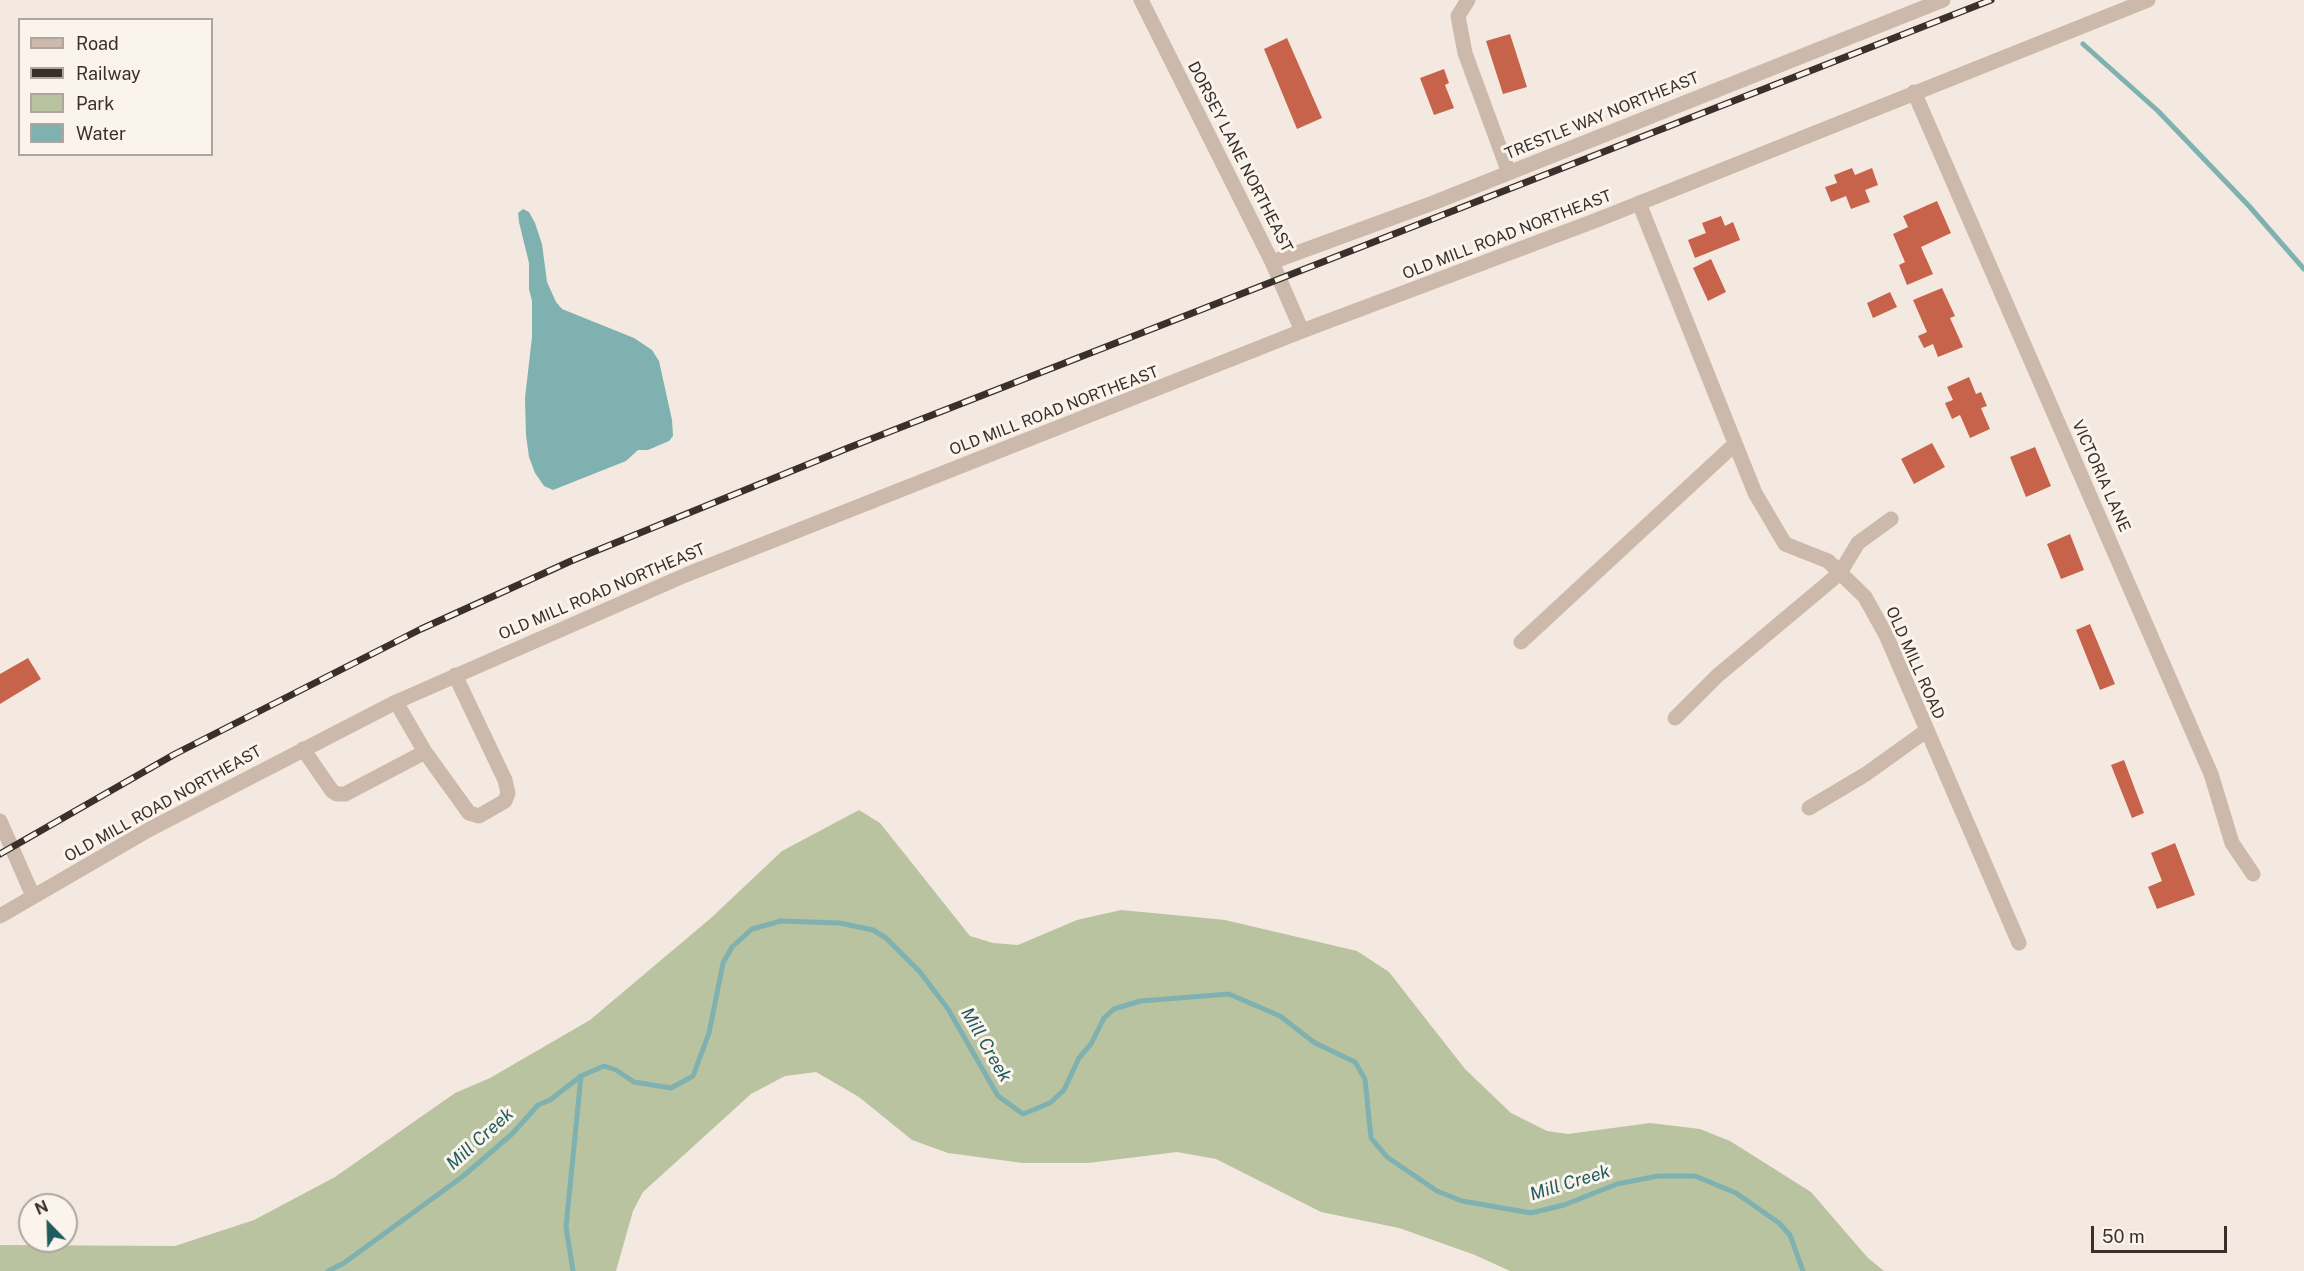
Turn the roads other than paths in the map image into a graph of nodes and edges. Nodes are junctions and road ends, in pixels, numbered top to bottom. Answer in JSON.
{"nodes":[{"id":1,"x":1141,"y":0,"type":"edge"},
{"id":2,"x":1468,"y":0,"type":"edge"},
{"id":3,"x":1943,"y":0,"type":"edge"},
{"id":4,"x":2148,"y":0,"type":"edge"},
{"id":5,"x":1914,"y":92,"type":"junction"},
{"id":6,"x":1509,"y":173,"type":"junction"},
{"id":7,"x":1639,"y":203,"type":"junction"},
{"id":8,"x":1272,"y":262,"type":"junction"},
{"id":9,"x":1302,"y":332,"type":"junction"},
{"id":10,"x":1735,"y":444,"type":"junction"},
{"id":11,"x":1892,"y":519,"type":"dead end"},
{"id":12,"x":1840,"y":573,"type":"junction"},
{"id":13,"x":1521,"y":642,"type":"dead end"},
{"id":14,"x":455,"y":675,"type":"junction"},
{"id":15,"x":396,"y":702,"type":"junction"},
{"id":16,"x":1676,"y":718,"type":"dead end"},
{"id":17,"x":1926,"y":731,"type":"junction"},
{"id":18,"x":303,"y":749,"type":"junction"},
{"id":19,"x":425,"y":752,"type":"junction"},
{"id":20,"x":1809,"y":808,"type":"dead end"},
{"id":21,"x":0,"y":820,"type":"edge"},
{"id":22,"x":2253,"y":874,"type":"dead end"},
{"id":23,"x":33,"y":896,"type":"junction"},
{"id":24,"x":0,"y":915,"type":"edge"},
{"id":25,"x":2019,"y":943,"type":"dead end"}],
"edges":[{"from":1,"to":8,"type":"street","name":"DORSEY LANE NORTHEAST"},
{"from":2,"to":6,"type":"street"},
{"from":3,"to":6,"type":"street","name":"TRESTLE WAY NORTHEAST"},
{"from":4,"to":5,"type":"street","name":"OLD MILL ROAD NORTHEAST"},
{"from":5,"to":7,"type":"street","name":"OLD MILL ROAD NORTHEAST"},
{"from":5,"to":22,"type":"street","name":"VICTORIA LANE"},
{"from":6,"to":8,"type":"street","name":"TRESTLE WAY NORTHEAST"},
{"from":7,"to":9,"type":"street","name":"OLD MILL ROAD NORTHEAST"},
{"from":7,"to":10,"type":"street","name":"OLD MILL ROAD"},
{"from":8,"to":9,"type":"street","name":"DORSEY LANE NORTHEAST"},
{"from":9,"to":14,"type":"street","name":"OLD MILL ROAD NORTHEAST"},
{"from":10,"to":12,"type":"street","name":"OLD MILL ROAD"},
{"from":10,"to":13,"type":"street"},
{"from":11,"to":12,"type":"street"},
{"from":12,"to":16,"type":"street"},
{"from":12,"to":17,"type":"street","name":"OLD MILL ROAD"},
{"from":14,"to":15,"type":"street","name":"OLD MILL ROAD NORTHEAST"},
{"from":14,"to":19,"type":"street"},
{"from":15,"to":18,"type":"street","name":"OLD MILL ROAD NORTHEAST"},
{"from":15,"to":19,"type":"street"},
{"from":17,"to":20,"type":"street"},
{"from":17,"to":25,"type":"street","name":"OLD MILL ROAD"},
{"from":18,"to":19,"type":"street"},
{"from":18,"to":23,"type":"street","name":"OLD MILL ROAD NORTHEAST"},
{"from":21,"to":23,"type":"street"},
{"from":23,"to":24,"type":"street","name":"OLD MILL ROAD NORTHEAST"}]}
